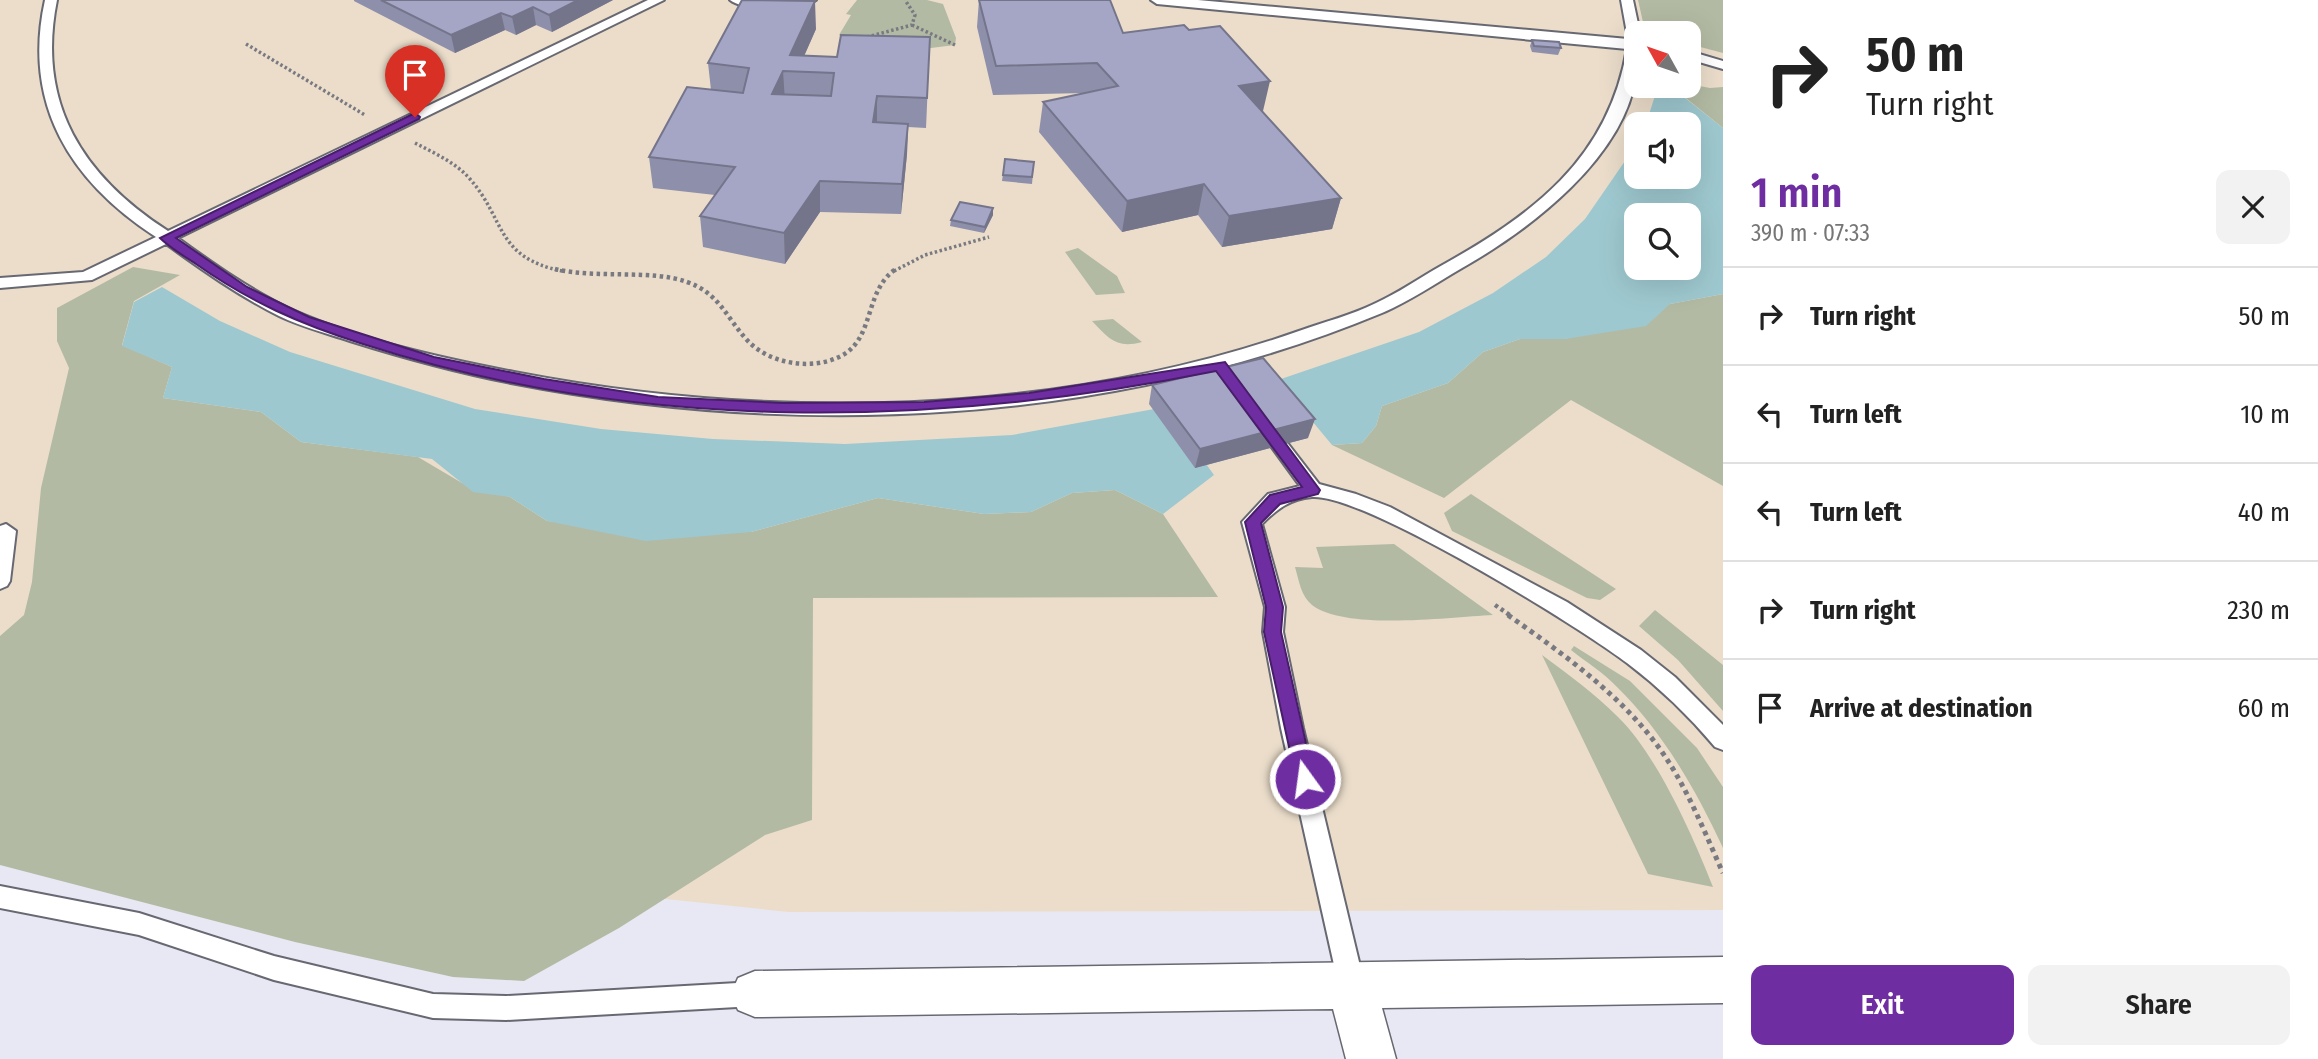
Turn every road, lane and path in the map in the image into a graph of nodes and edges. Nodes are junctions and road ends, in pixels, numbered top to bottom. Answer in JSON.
{"nodes":[{"id":1,"x":51,"y":0,"type":"edge"},
{"id":2,"x":658,"y":0,"type":"edge"},
{"id":3,"x":736,"y":0,"type":"edge"},
{"id":4,"x":810,"y":0,"type":"edge"},
{"id":5,"x":905,"y":0,"type":"edge"},
{"id":6,"x":1157,"y":0,"type":"edge"},
{"id":7,"x":1627,"y":0,"type":"edge"},
{"id":8,"x":1245,"y":4,"type":"edge"},
{"id":9,"x":1631,"y":21,"type":"edge"},
{"id":10,"x":912,"y":25,"type":"junction"},
{"id":11,"x":859,"y":40,"type":"edge"},
{"id":12,"x":1624,"y":43,"type":"edge"},
{"id":13,"x":246,"y":44,"type":"dead end"},
{"id":14,"x":955,"y":45,"type":"dead end"},
{"id":15,"x":1701,"y":59,"type":"edge"},
{"id":16,"x":1723,"y":65,"type":"edge"},
{"id":17,"x":1624,"y":95,"type":"edge"},
{"id":18,"x":371,"y":118,"type":"dead end"},
{"id":19,"x":408,"y":139,"type":"dead end"},
{"id":20,"x":989,"y":237,"type":"dead end"},
{"id":21,"x":167,"y":238,"type":"junction"},
{"id":22,"x":0,"y":283,"type":"edge"},
{"id":23,"x":1250,"y":406,"type":"edge"},
{"id":24,"x":1313,"y":490,"type":"junction"},
{"id":25,"x":6,"y":531,"type":"dead end"},
{"id":26,"x":0,"y":580,"type":"edge"},
{"id":27,"x":1489,"y":601,"type":"dead end"},
{"id":28,"x":1723,"y":741,"type":"edge"},
{"id":29,"x":1723,"y":873,"type":"edge"},
{"id":30,"x":0,"y":897,"type":"edge"},
{"id":31,"x":1723,"y":980,"type":"edge"},
{"id":32,"x":1352,"y":987,"type":"junction"},
{"id":33,"x":755,"y":994,"type":"joint"},
{"id":34,"x":1371,"y":1059,"type":"edge"}],
"edges":[{"from":1,"to":21,"type":"lane"},
{"from":2,"to":21,"type":"lane"},
{"from":3,"to":4,"type":"lane"},
{"from":5,"to":10,"type":"path"},
{"from":6,"to":8,"type":"lane"},
{"from":7,"to":9,"type":"lane"},
{"from":8,"to":12,"type":"lane"},
{"from":10,"to":11,"type":"path"},
{"from":10,"to":14,"type":"path"},
{"from":13,"to":18,"type":"path"},
{"from":15,"to":16,"type":"lane"},
{"from":17,"to":21,"type":"lane"},
{"from":19,"to":20,"type":"path"},
{"from":21,"to":22,"type":"lane"},
{"from":23,"to":24,"type":"lane"},
{"from":24,"to":28,"type":"lane"},
{"from":24,"to":32,"type":"lane"},
{"from":25,"to":26,"type":"lane"},
{"from":27,"to":29,"type":"path"},
{"from":30,"to":33,"type":"lane"},
{"from":31,"to":32,"type":"street"},
{"from":32,"to":33,"type":"street"},
{"from":32,"to":34,"type":"street"}]}
